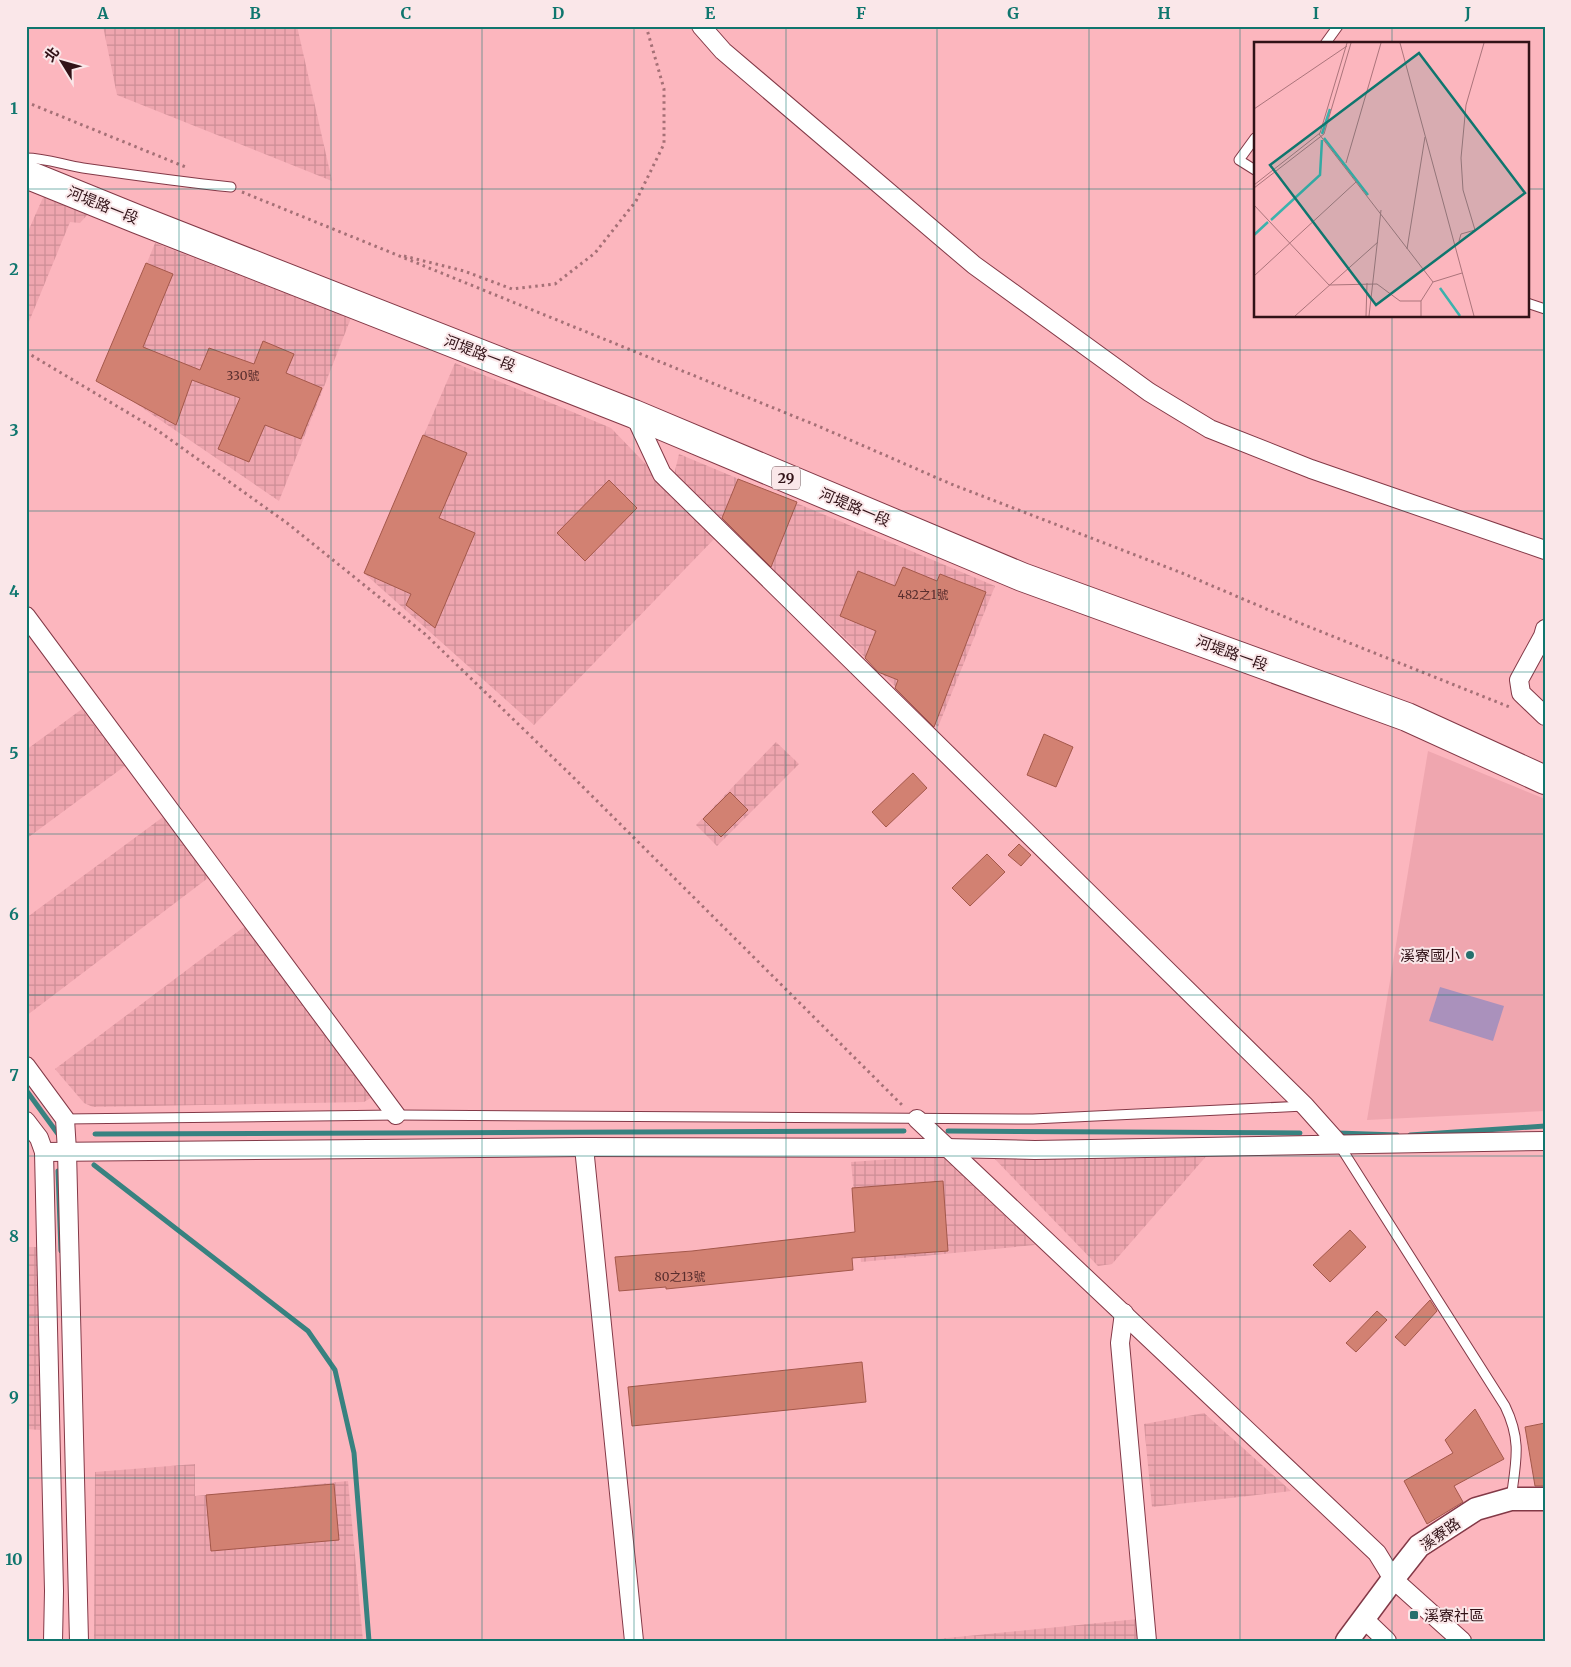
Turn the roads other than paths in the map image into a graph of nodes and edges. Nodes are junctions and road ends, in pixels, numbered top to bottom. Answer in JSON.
{"nodes":[{"id":1,"x":701,"y":26,"type":"edge"},
{"id":2,"x":1338,"y":26,"type":"edge"},
{"id":3,"x":1326,"y":42,"type":"edge"},
{"id":4,"x":1254,"y":139,"type":"edge"},
{"id":5,"x":26,"y":158,"type":"edge"},
{"id":6,"x":1254,"y":169,"type":"edge"},
{"id":7,"x":26,"y":174,"type":"edge"},
{"id":8,"x":231,"y":187,"type":"road end"},
{"id":9,"x":1528,"y":303,"type":"edge"},
{"id":10,"x":1545,"y":309,"type":"edge"},
{"id":11,"x":634,"y":414,"type":"junction"},
{"id":12,"x":1545,"y":550,"type":"edge"},
{"id":13,"x":26,"y":616,"type":"edge"},
{"id":14,"x":1545,"y":629,"type":"edge"},
{"id":15,"x":1545,"y":716,"type":"edge"},
{"id":16,"x":1545,"y":780,"type":"edge"},
{"id":17,"x":26,"y":1066,"type":"edge"},
{"id":18,"x":1304,"y":1106,"type":"junction"},
{"id":19,"x":396,"y":1114,"type":"junction"},
{"id":20,"x":65,"y":1119,"type":"junction"},
{"id":21,"x":916,"y":1120,"type":"junction"},
{"id":22,"x":26,"y":1121,"type":"edge"},
{"id":23,"x":1545,"y":1141,"type":"edge"},
{"id":24,"x":1338,"y":1143,"type":"junction"},
{"id":25,"x":584,"y":1147,"type":"junction"},
{"id":26,"x":945,"y":1148,"type":"junction"},
{"id":27,"x":67,"y":1151,"type":"junction"},
{"id":28,"x":44,"y":1152,"type":"junction"},
{"id":29,"x":1124,"y":1313,"type":"junction"},
{"id":30,"x":1511,"y":1499,"type":"junction"},
{"id":31,"x":1545,"y":1499,"type":"edge"},
{"id":32,"x":1393,"y":1579,"type":"junction"},
{"id":33,"x":1363,"y":1618,"type":"junction"},
{"id":34,"x":53,"y":1641,"type":"edge"},
{"id":35,"x":79,"y":1641,"type":"edge"},
{"id":36,"x":634,"y":1641,"type":"edge"},
{"id":37,"x":1147,"y":1641,"type":"edge"},
{"id":38,"x":1347,"y":1641,"type":"edge"},
{"id":39,"x":1388,"y":1641,"type":"edge"},
{"id":40,"x":1462,"y":1641,"type":"edge"}],
"edges":[{"from":1,"to":12,"type":"street"},
{"from":2,"to":3,"type":"lane"},
{"from":4,"to":6,"type":"lane"},
{"from":5,"to":8,"type":"lane"},
{"from":7,"to":11,"type":"main road","name":"河堤路一段","number":"29"},
{"from":9,"to":10,"type":"lane"},
{"from":11,"to":16,"type":"main road","name":"河堤路一段","number":"29"},
{"from":11,"to":18,"type":"street"},
{"from":13,"to":19,"type":"street"},
{"from":14,"to":15,"type":"street"},
{"from":17,"to":20,"type":"street"},
{"from":18,"to":21,"type":"lane"},
{"from":18,"to":24,"type":"street"},
{"from":19,"to":20,"type":"lane"},
{"from":19,"to":21,"type":"lane"},
{"from":20,"to":27,"type":"street"},
{"from":21,"to":26,"type":"street"},
{"from":22,"to":28,"type":"street"},
{"from":23,"to":24,"type":"street"},
{"from":24,"to":26,"type":"street"},
{"from":24,"to":30,"type":"lane"},
{"from":25,"to":26,"type":"street"},
{"from":25,"to":27,"type":"street"},
{"from":25,"to":36,"type":"street"},
{"from":26,"to":29,"type":"street"},
{"from":27,"to":28,"type":"street"},
{"from":27,"to":35,"type":"street"},
{"from":28,"to":34,"type":"street"},
{"from":29,"to":32,"type":"street"},
{"from":29,"to":37,"type":"street"},
{"from":30,"to":31,"type":"street","name":"溪寮路"},
{"from":30,"to":32,"type":"street","name":"溪寮路"},
{"from":32,"to":33,"type":"street","name":"溪寮路"},
{"from":32,"to":40,"type":"street"},
{"from":33,"to":38,"type":"street","name":"溪寮路"},
{"from":33,"to":39,"type":"street"}]}
